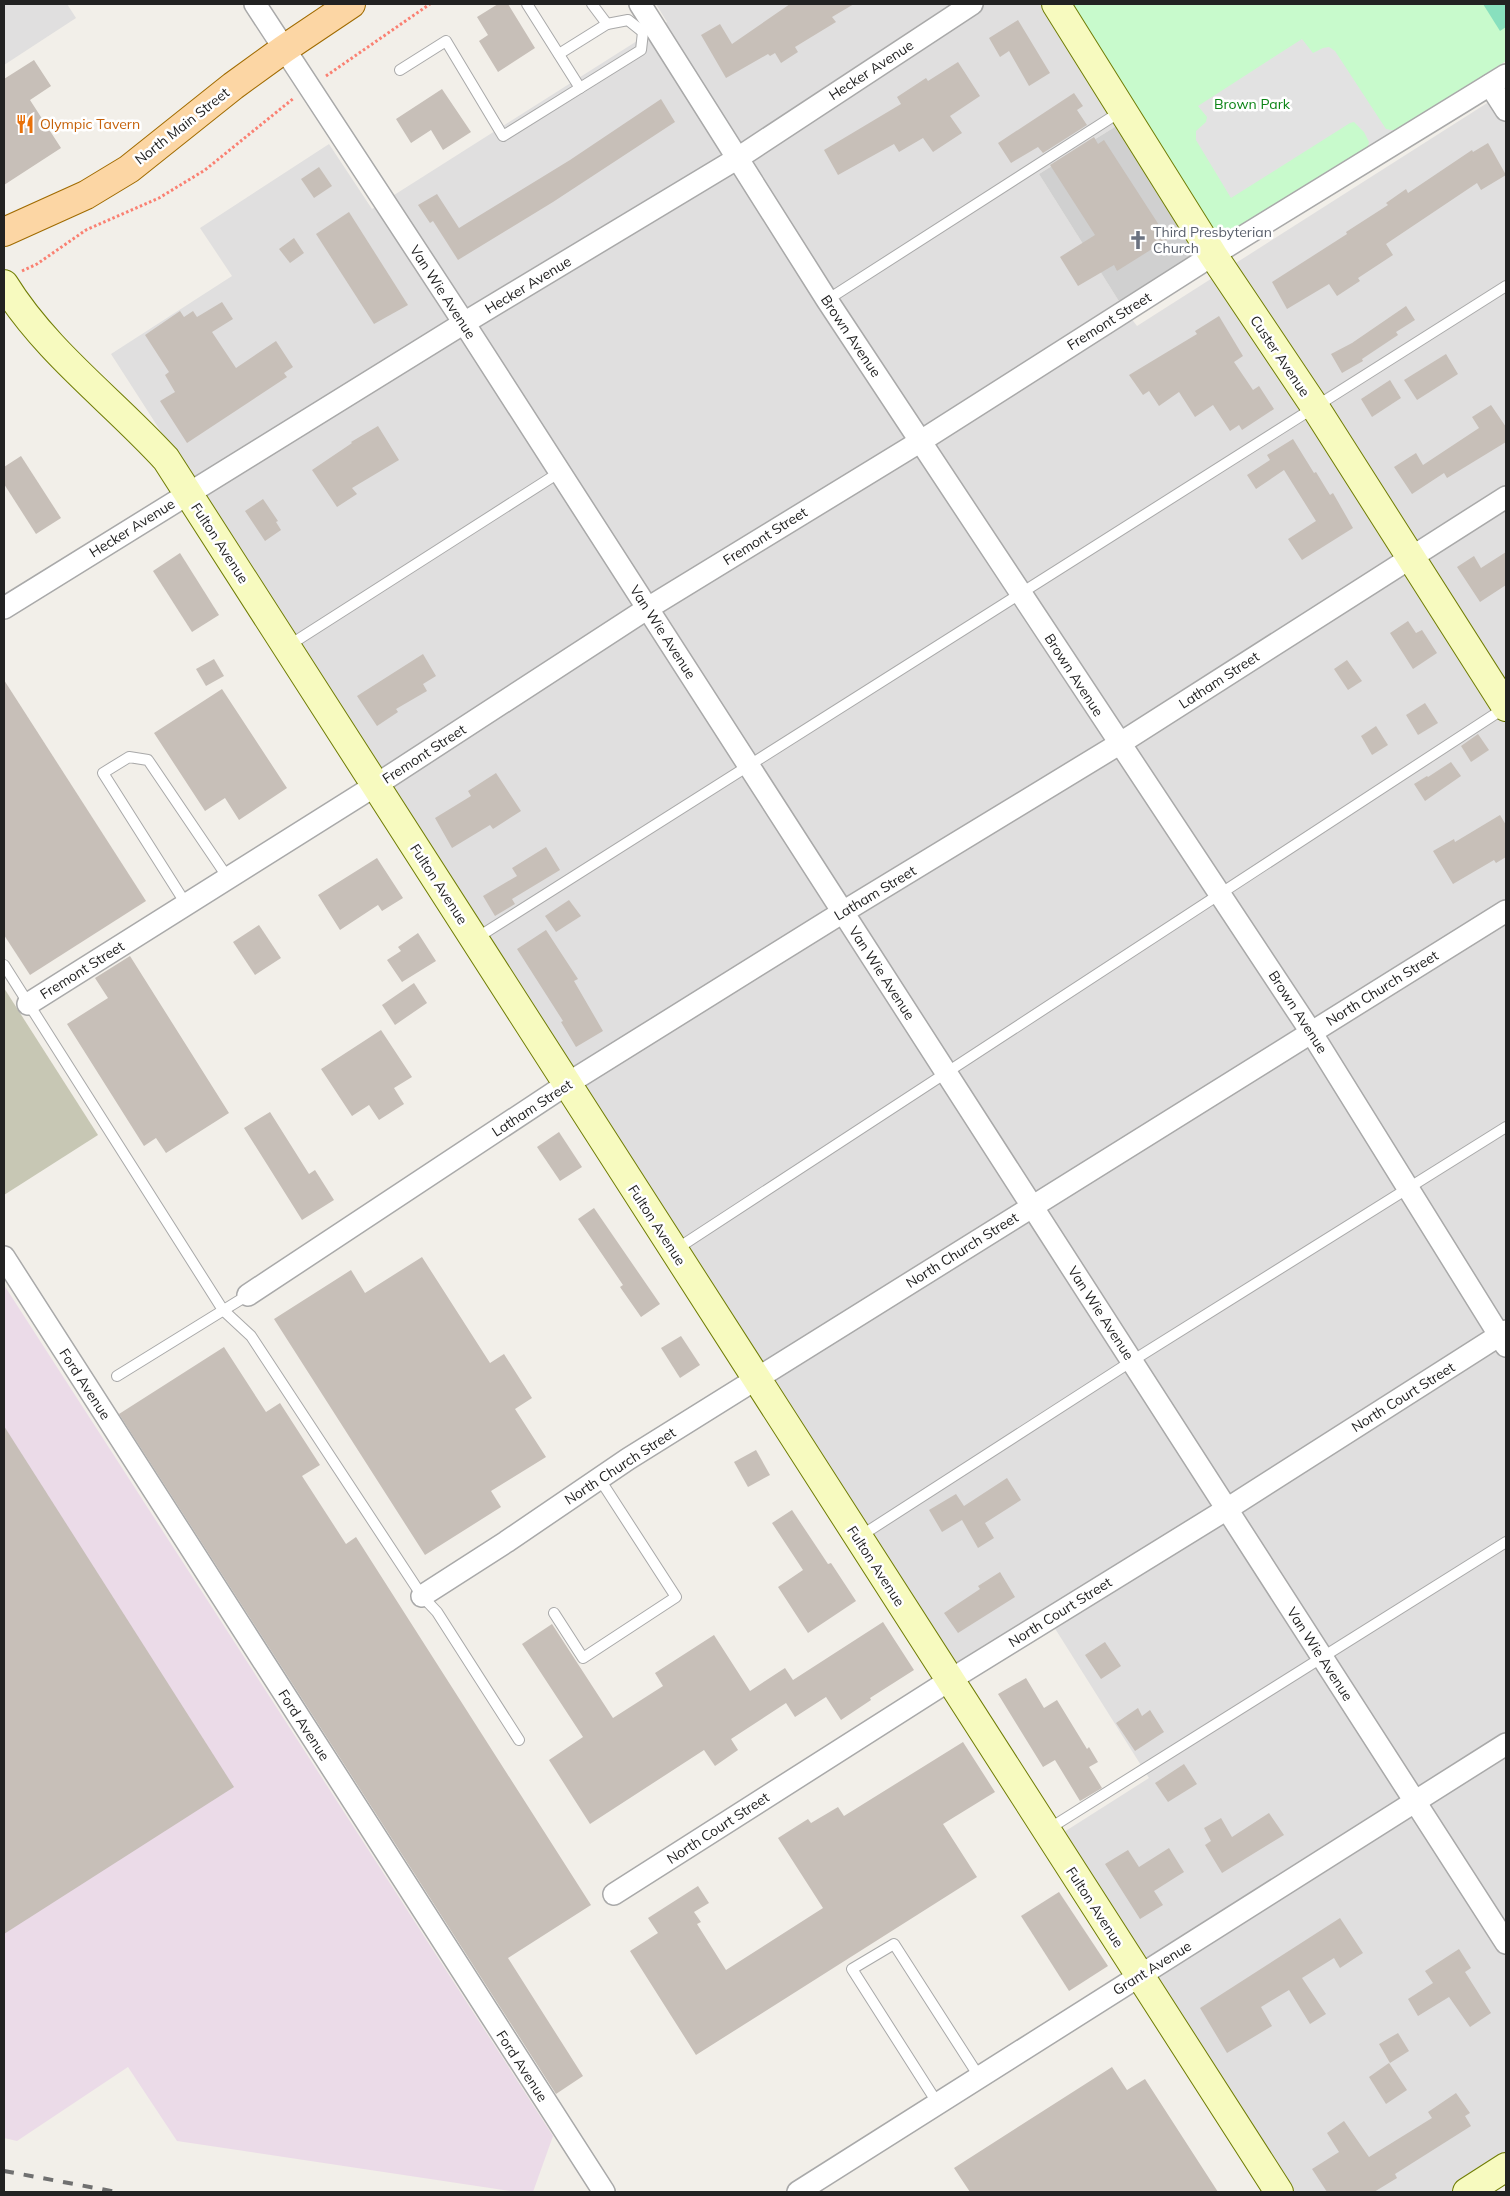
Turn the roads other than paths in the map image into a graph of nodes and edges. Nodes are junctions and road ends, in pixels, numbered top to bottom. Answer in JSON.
{"nodes":[{"id":1,"x":255,"y":4,"type":"edge"},
{"id":2,"x":351,"y":4,"type":"edge"},
{"id":3,"x":527,"y":4,"type":"edge"},
{"id":4,"x":592,"y":4,"type":"edge"},
{"id":5,"x":640,"y":4,"type":"edge"},
{"id":6,"x":972,"y":4,"type":"edge"},
{"id":7,"x":1056,"y":4,"type":"edge"},
{"id":8,"x":607,"y":24,"type":"junction"},
{"id":9,"x":648,"y":28,"type":"junction"},
{"id":10,"x":284,"y":49,"type":"junction"},
{"id":11,"x":559,"y":54,"type":"junction"},
{"id":12,"x":400,"y":70,"type":"dead end"},
{"id":13,"x":1498,"y":80,"type":"edge"},
{"id":14,"x":580,"y":88,"type":"junction"},
{"id":15,"x":1123,"y":110,"type":"junction"},
{"id":16,"x":1506,"y":110,"type":"edge"},
{"id":17,"x":738,"y":158,"type":"junction"},
{"id":18,"x":4,"y":232,"type":"edge"},
{"id":19,"x":1213,"y":255,"type":"junction"},
{"id":20,"x":12,"y":278,"type":"edge"},
{"id":21,"x":1506,"y":286,"type":"edge"},
{"id":22,"x":827,"y":300,"type":"junction"},
{"id":23,"x":464,"y":323,"type":"junction"},
{"id":24,"x":1315,"y":407,"type":"junction"},
{"id":25,"x":921,"y":441,"type":"junction"},
{"id":26,"x":560,"y":472,"type":"junction"},
{"id":27,"x":188,"y":494,"type":"junction"},
{"id":28,"x":1506,"y":497,"type":"edge"},
{"id":29,"x":1410,"y":557,"type":"junction"},
{"id":30,"x":1021,"y":593,"type":"junction"},
{"id":31,"x":4,"y":608,"type":"edge"},
{"id":32,"x":648,"y":608,"type":"junction"},
{"id":33,"x":287,"y":647,"type":"junction"},
{"id":34,"x":1506,"y":707,"type":"edge"},
{"id":35,"x":1119,"y":744,"type":"junction"},
{"id":36,"x":749,"y":766,"type":"junction"},
{"id":37,"x":376,"y":785,"type":"junction"},
{"id":38,"x":228,"y":878,"type":"junction"},
{"id":39,"x":1220,"y":895,"type":"junction"},
{"id":40,"x":186,"y":904,"type":"junction"},
{"id":41,"x":1506,"y":911,"type":"edge"},
{"id":42,"x":843,"y":912,"type":"junction"},
{"id":43,"x":474,"y":940,"type":"junction"},
{"id":44,"x":4,"y":965,"type":"edge"},
{"id":45,"x":28,"y":1004,"type":"junction"},
{"id":46,"x":1311,"y":1032,"type":"junction"},
{"id":47,"x":946,"y":1073,"type":"junction"},
{"id":48,"x":567,"y":1084,"type":"junction"},
{"id":49,"x":1506,"y":1127,"type":"edge"},
{"id":50,"x":1408,"y":1189,"type":"junction"},
{"id":51,"x":1032,"y":1206,"type":"junction"},
{"id":52,"x":674,"y":1251,"type":"junction"},
{"id":53,"x":4,"y":1257,"type":"edge"},
{"id":54,"x":248,"y":1295,"type":"joint"},
{"id":55,"x":224,"y":1310,"type":"junction"},
{"id":56,"x":1504,"y":1337,"type":"edge"},
{"id":57,"x":1132,"y":1361,"type":"junction"},
{"id":58,"x":117,"y":1376,"type":"dead end"},
{"id":59,"x":756,"y":1379,"type":"junction"},
{"id":60,"x":599,"y":1478,"type":"junction"},
{"id":61,"x":1227,"y":1509,"type":"junction"},
{"id":62,"x":858,"y":1538,"type":"junction"},
{"id":63,"x":1506,"y":1542,"type":"edge"},
{"id":64,"x":422,"y":1596,"type":"junction"},
{"id":65,"x":554,"y":1612,"type":"dead end"},
{"id":66,"x":1323,"y":1658,"type":"junction"},
{"id":67,"x":950,"y":1680,"type":"junction"},
{"id":68,"x":519,"y":1740,"type":"dead end"},
{"id":69,"x":1506,"y":1744,"type":"edge"},
{"id":70,"x":1415,"y":1802,"type":"junction"},
{"id":71,"x":1046,"y":1831,"type":"junction"},
{"id":72,"x":614,"y":1894,"type":"dead end"},
{"id":73,"x":1506,"y":1943,"type":"edge"},
{"id":74,"x":1140,"y":1977,"type":"junction"},
{"id":75,"x":980,"y":2078,"type":"junction"},
{"id":76,"x":938,"y":2104,"type":"junction"},
{"id":77,"x":1506,"y":2167,"type":"edge"},
{"id":78,"x":604,"y":2192,"type":"edge"},
{"id":79,"x":798,"y":2192,"type":"edge"},
{"id":80,"x":1279,"y":2192,"type":"edge"},
{"id":81,"x":1467,"y":2192,"type":"edge"}],
"edges":[{"from":1,"to":10,"type":"street","name":"Van Wie Avenue"},
{"from":2,"to":10,"type":"main road","name":"North Main Street"},
{"from":3,"to":11,"type":"lane"},
{"from":4,"to":8,"type":"lane"},
{"from":5,"to":9,"type":"street","name":"Brown Avenue"},
{"from":6,"to":17,"type":"street","name":"Hecker Avenue"},
{"from":7,"to":15,"type":"street","name":"Custer Avenue"},
{"from":8,"to":9,"type":"lane"},
{"from":8,"to":11,"type":"lane"},
{"from":9,"to":14,"type":"lane"},
{"from":9,"to":17,"type":"street","name":"Brown Avenue"},
{"from":10,"to":18,"type":"main road","name":"North Main Street"},
{"from":10,"to":23,"type":"street","name":"Van Wie Avenue"},
{"from":11,"to":14,"type":"lane"},
{"from":12,"to":14,"type":"lane"},
{"from":13,"to":16,"type":"street"},
{"from":13,"to":19,"type":"street","name":"Fremont Street"},
{"from":15,"to":19,"type":"street","name":"Custer Avenue"},
{"from":15,"to":22,"type":"lane"},
{"from":17,"to":22,"type":"street","name":"Brown Avenue"},
{"from":17,"to":23,"type":"street","name":"Hecker Avenue"},
{"from":19,"to":24,"type":"street","name":"Custer Avenue"},
{"from":19,"to":25,"type":"street","name":"Fremont Street"},
{"from":20,"to":27,"type":"street","name":"Fulton Avenue"},
{"from":21,"to":24,"type":"lane"},
{"from":22,"to":25,"type":"street","name":"Brown Avenue"},
{"from":23,"to":26,"type":"street","name":"Van Wie Avenue"},
{"from":23,"to":27,"type":"street","name":"Hecker Avenue"},
{"from":24,"to":29,"type":"street","name":"Custer Avenue"},
{"from":24,"to":30,"type":"lane"},
{"from":25,"to":30,"type":"street","name":"Brown Avenue"},
{"from":25,"to":32,"type":"street","name":"Fremont Street"},
{"from":26,"to":32,"type":"street","name":"Van Wie Avenue"},
{"from":26,"to":33,"type":"lane"},
{"from":27,"to":31,"type":"street","name":"Hecker Avenue"},
{"from":27,"to":33,"type":"street","name":"Fulton Avenue"},
{"from":28,"to":29,"type":"street","name":"Latham Street"},
{"from":29,"to":34,"type":"street","name":"Custer Avenue"},
{"from":29,"to":35,"type":"street","name":"Latham Street"},
{"from":30,"to":35,"type":"street","name":"Brown Avenue"},
{"from":30,"to":36,"type":"lane"},
{"from":32,"to":36,"type":"street","name":"Van Wie Avenue"},
{"from":32,"to":37,"type":"street","name":"Fremont Street"},
{"from":33,"to":37,"type":"street","name":"Fulton Avenue"},
{"from":34,"to":39,"type":"lane"},
{"from":35,"to":39,"type":"street","name":"Brown Avenue"},
{"from":35,"to":42,"type":"street","name":"Latham Street"},
{"from":36,"to":42,"type":"street","name":"Van Wie Avenue"},
{"from":36,"to":43,"type":"lane"},
{"from":37,"to":38,"type":"street","name":"Fremont Street"},
{"from":37,"to":43,"type":"street","name":"Fulton Avenue"},
{"from":38,"to":40,"type":"street","name":"Fremont Street"},
{"from":38,"to":40,"type":"lane"},
{"from":39,"to":46,"type":"street","name":"Brown Avenue"},
{"from":39,"to":47,"type":"lane"},
{"from":40,"to":45,"type":"street","name":"Fremont Street"},
{"from":41,"to":46,"type":"street","name":"North Church Street"},
{"from":42,"to":47,"type":"street","name":"Van Wie Avenue"},
{"from":42,"to":48,"type":"street","name":"Latham Street"},
{"from":43,"to":48,"type":"street","name":"Fulton Avenue"},
{"from":44,"to":45,"type":"lane"},
{"from":45,"to":55,"type":"lane"},
{"from":46,"to":50,"type":"street","name":"Brown Avenue"},
{"from":46,"to":51,"type":"street","name":"North Church Street"},
{"from":47,"to":51,"type":"street","name":"Van Wie Avenue"},
{"from":47,"to":52,"type":"lane"},
{"from":48,"to":52,"type":"street","name":"Fulton Avenue"},
{"from":48,"to":54,"type":"street","name":"Latham Street"},
{"from":49,"to":50,"type":"lane"},
{"from":50,"to":56,"type":"street","name":"Brown Avenue"},
{"from":50,"to":57,"type":"lane"},
{"from":51,"to":57,"type":"street","name":"Van Wie Avenue"},
{"from":51,"to":59,"type":"street","name":"North Church Street"},
{"from":52,"to":59,"type":"street","name":"Fulton Avenue"},
{"from":53,"to":78,"type":"street","name":"Ford Avenue"},
{"from":54,"to":55,"type":"lane"},
{"from":55,"to":58,"type":"lane"},
{"from":55,"to":64,"type":"lane"},
{"from":56,"to":61,"type":"street","name":"North Court Street"},
{"from":57,"to":61,"type":"street","name":"Van Wie Avenue"},
{"from":57,"to":62,"type":"lane"},
{"from":59,"to":60,"type":"street","name":"North Church Street"},
{"from":59,"to":62,"type":"street","name":"Fulton Avenue"},
{"from":60,"to":64,"type":"street","name":"North Church Street"},
{"from":60,"to":65,"type":"lane"},
{"from":61,"to":66,"type":"street","name":"Van Wie Avenue"},
{"from":61,"to":67,"type":"street","name":"North Court Street"},
{"from":62,"to":67,"type":"street","name":"Fulton Avenue"},
{"from":63,"to":66,"type":"lane"},
{"from":64,"to":68,"type":"lane"},
{"from":66,"to":70,"type":"street","name":"Van Wie Avenue"},
{"from":66,"to":71,"type":"lane"},
{"from":67,"to":71,"type":"street","name":"Fulton Avenue"},
{"from":67,"to":72,"type":"street","name":"North Court Street"},
{"from":69,"to":70,"type":"street","name":"Grant Avenue"},
{"from":70,"to":73,"type":"street","name":"Van Wie Avenue"},
{"from":70,"to":74,"type":"street","name":"Grant Avenue"},
{"from":71,"to":74,"type":"street","name":"Fulton Avenue"},
{"from":74,"to":75,"type":"street","name":"Grant Avenue"},
{"from":74,"to":80,"type":"street","name":"Fulton Avenue"},
{"from":75,"to":76,"type":"street","name":"Grant Avenue"},
{"from":75,"to":76,"type":"lane"},
{"from":76,"to":79,"type":"street","name":"Grant Avenue"},
{"from":77,"to":81,"type":"street"}]}
